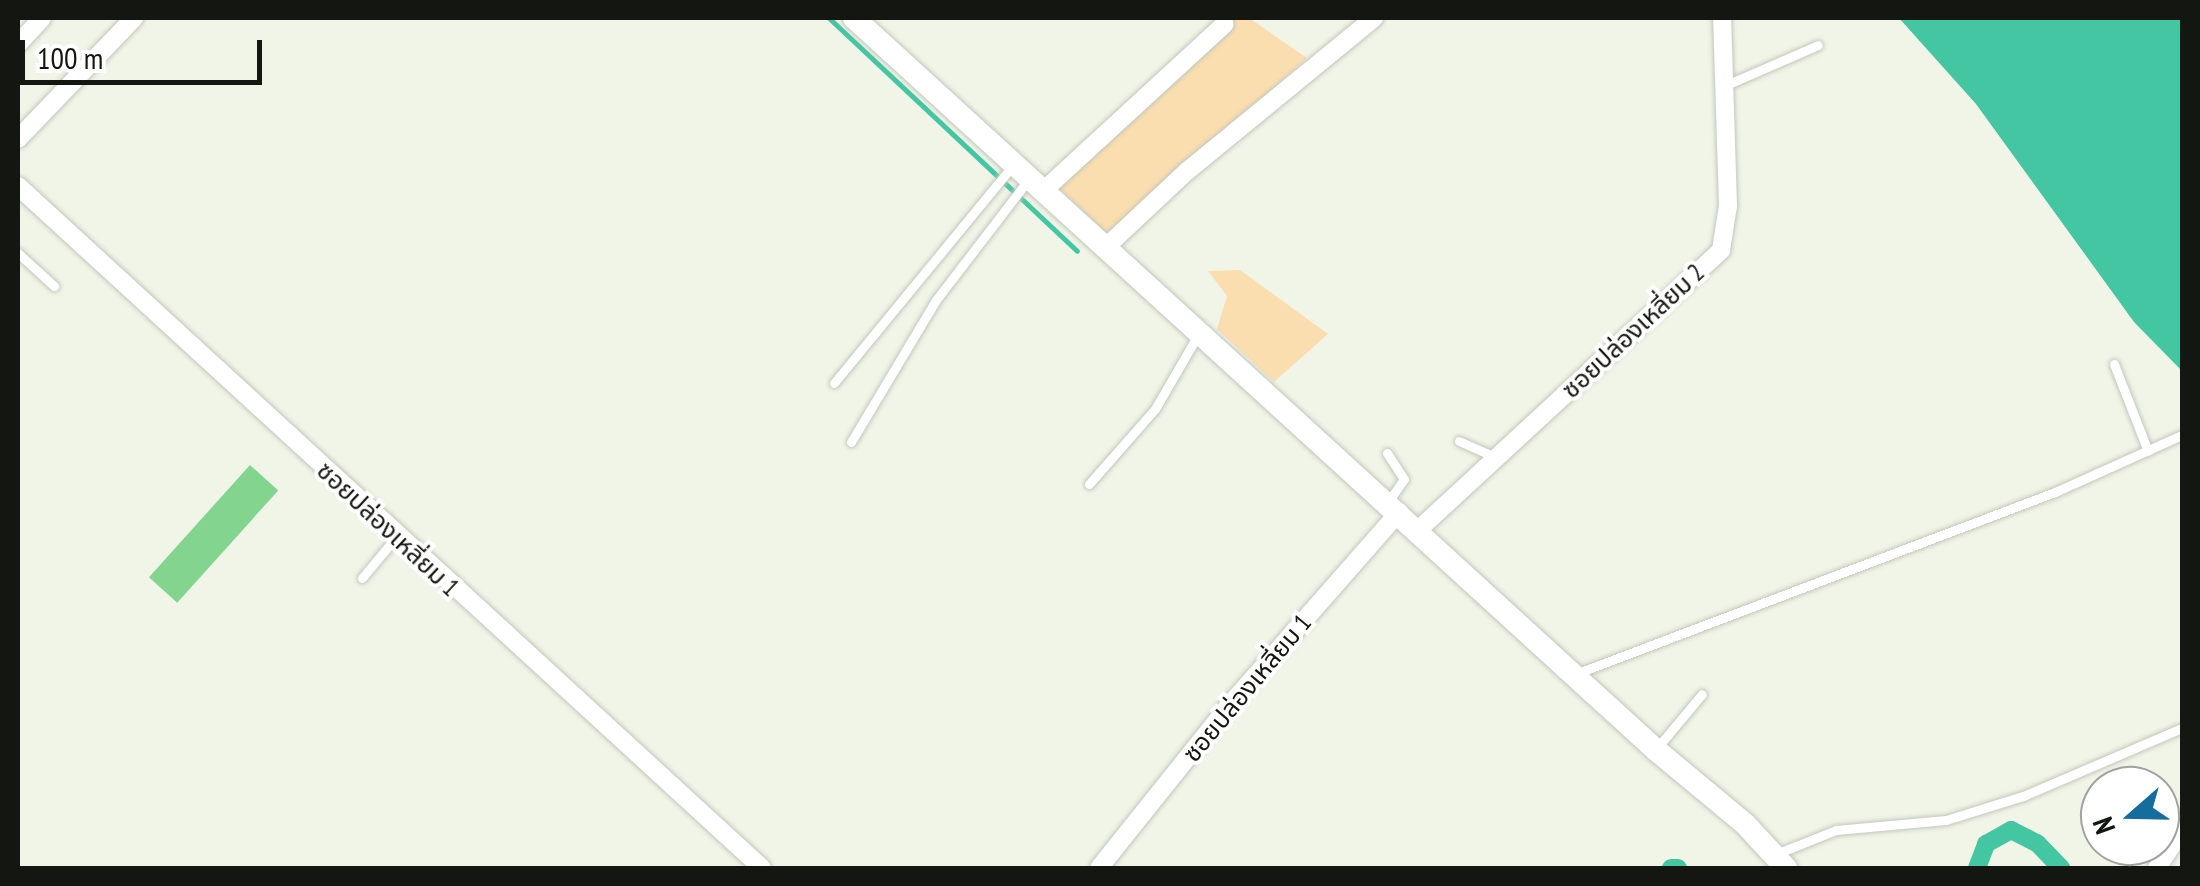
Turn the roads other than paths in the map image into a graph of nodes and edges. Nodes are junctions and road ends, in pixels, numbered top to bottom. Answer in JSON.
{"nodes":[{"id":1,"x":42,"y":18,"type":"edge"},
{"id":2,"x":134,"y":18,"type":"edge"},
{"id":3,"x":854,"y":18,"type":"edge"},
{"id":4,"x":1374,"y":18,"type":"edge"},
{"id":5,"x":1722,"y":18,"type":"edge"},
{"id":6,"x":1224,"y":24,"type":"dead end"},
{"id":7,"x":18,"y":44,"type":"edge"},
{"id":8,"x":1818,"y":46,"type":"dead end"},
{"id":9,"x":1726,"y":85,"type":"junction"},
{"id":10,"x":18,"y":140,"type":"edge"},
{"id":11,"x":1028,"y":179,"type":"junction"},
{"id":12,"x":18,"y":186,"type":"edge"},
{"id":13,"x":1105,"y":248,"type":"junction"},
{"id":14,"x":18,"y":253,"type":"edge"},
{"id":15,"x":54,"y":286,"type":"dead end"},
{"id":16,"x":1200,"y":333,"type":"junction"},
{"id":17,"x":2114,"y":364,"type":"dead end"},
{"id":18,"x":834,"y":382,"type":"dead end"},
{"id":19,"x":2182,"y":436,"type":"edge"},
{"id":20,"x":1458,"y":441,"type":"dead end"},
{"id":21,"x":850,"y":442,"type":"dead end"},
{"id":22,"x":2148,"y":451,"type":"junction"},
{"id":23,"x":1387,"y":454,"type":"dead end"},
{"id":24,"x":1495,"y":458,"type":"junction"},
{"id":25,"x":1089,"y":484,"type":"dead end"},
{"id":26,"x":1394,"y":507,"type":"junction"},
{"id":27,"x":1417,"y":531,"type":"junction"},
{"id":28,"x":396,"y":537,"type":"junction"},
{"id":29,"x":362,"y":578,"type":"dead end"},
{"id":30,"x":1575,"y":674,"type":"junction"},
{"id":31,"x":1702,"y":694,"type":"dead end"},
{"id":32,"x":2182,"y":728,"type":"edge"},
{"id":33,"x":1656,"y":750,"type":"junction"},
{"id":34,"x":2182,"y":830,"type":"edge"},
{"id":35,"x":1782,"y":864,"type":"edge"},
{"id":36,"x":762,"y":868,"type":"edge"},
{"id":37,"x":1099,"y":868,"type":"edge"},
{"id":38,"x":2157,"y":868,"type":"edge"}],
"edges":[{"from":1,"to":7,"type":"street"},
{"from":2,"to":10,"type":"street"},
{"from":3,"to":11,"type":"street"},
{"from":4,"to":13,"type":"street"},
{"from":5,"to":9,"type":"street","name":"ซอยปล่องเหลี่ยม 2"},
{"from":6,"to":11,"type":"street"},
{"from":8,"to":9,"type":"lane"},
{"from":9,"to":24,"type":"street","name":"ซอยปล่องเหลี่ยม 2"},
{"from":11,"to":13,"type":"street"},
{"from":11,"to":18,"type":"lane"},
{"from":11,"to":21,"type":"lane"},
{"from":12,"to":28,"type":"street","name":"ซอยปล่องเหลี่ยม 1"},
{"from":13,"to":16,"type":"street"},
{"from":14,"to":15,"type":"lane"},
{"from":16,"to":25,"type":"lane"},
{"from":16,"to":26,"type":"street"},
{"from":17,"to":22,"type":"lane"},
{"from":19,"to":22,"type":"lane"},
{"from":20,"to":24,"type":"lane"},
{"from":22,"to":30,"type":"lane"},
{"from":23,"to":26,"type":"lane"},
{"from":24,"to":27,"type":"street","name":"ซอยปล่องเหลี่ยม 2"},
{"from":26,"to":27,"type":"street"},
{"from":26,"to":37,"type":"street","name":"ซอยปล่องเหลี่ยม 1"},
{"from":27,"to":30,"type":"street"},
{"from":28,"to":29,"type":"lane"},
{"from":28,"to":36,"type":"street","name":"ซอยปล่องเหลี่ยม 1"},
{"from":30,"to":33,"type":"street"},
{"from":31,"to":33,"type":"lane"},
{"from":32,"to":35,"type":"lane"},
{"from":33,"to":35,"type":"street"},
{"from":34,"to":38,"type":"street"}]}
